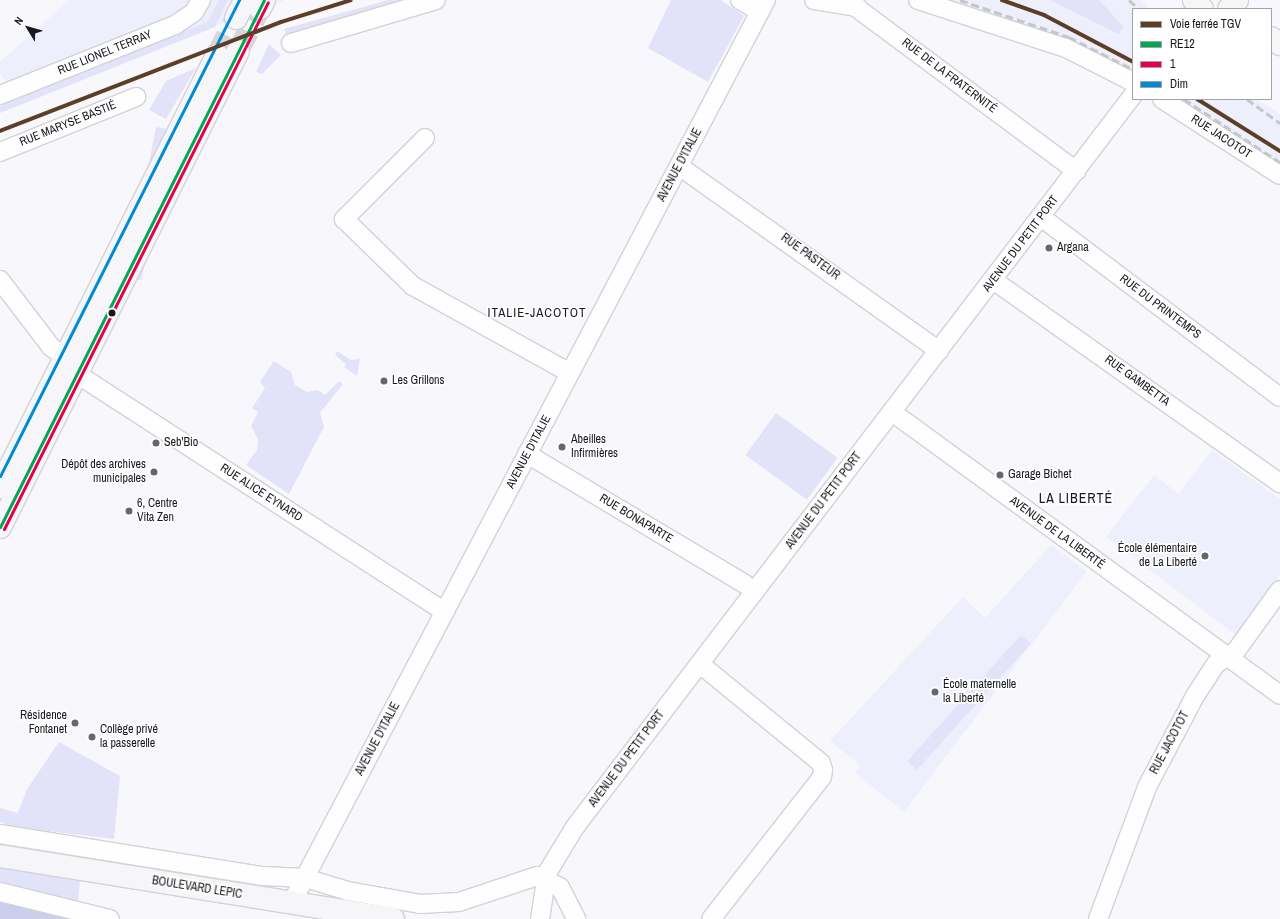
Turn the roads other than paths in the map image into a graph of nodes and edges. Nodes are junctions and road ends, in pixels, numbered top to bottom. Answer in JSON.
{"nodes":[{"id":1,"x":201,"y":0,"type":"edge"},
{"id":2,"x":436,"y":0,"type":"edge"},
{"id":3,"x":740,"y":0,"type":"edge"},
{"id":4,"x":814,"y":0,"type":"edge"},
{"id":5,"x":918,"y":0,"type":"edge"},
{"id":6,"x":1194,"y":0,"type":"edge"},
{"id":7,"x":1237,"y":0,"type":"edge"},
{"id":8,"x":1244,"y":0,"type":"edge"},
{"id":9,"x":852,"y":3,"type":"edge"},
{"id":10,"x":763,"y":6,"type":"edge"},
{"id":11,"x":1201,"y":8,"type":"edge"},
{"id":12,"x":1230,"y":8,"type":"edge"},
{"id":13,"x":1251,"y":8,"type":"edge"},
{"id":14,"x":291,"y":43,"type":"dead end"},
{"id":15,"x":238,"y":51,"type":"tunnel mouth"},
{"id":16,"x":217,"y":55,"type":"tunnel mouth"},
{"id":17,"x":1132,"y":81,"type":"edge"},
{"id":18,"x":0,"y":95,"type":"edge"},
{"id":19,"x":1132,"y":96,"type":"edge"},
{"id":20,"x":136,"y":97,"type":"dead end"},
{"id":21,"x":1164,"y":100,"type":"edge"},
{"id":22,"x":425,"y":138,"type":"dead end"},
{"id":23,"x":0,"y":152,"type":"edge"},
{"id":24,"x":679,"y":166,"type":"junction"},
{"id":25,"x":1076,"y":171,"type":"junction"},
{"id":26,"x":1280,"y":175,"type":"edge"},
{"id":27,"x":1041,"y":217,"type":"junction"},
{"id":28,"x":0,"y":280,"type":"edge"},
{"id":29,"x":993,"y":280,"type":"junction"},
{"id":30,"x":939,"y":351,"type":"junction"},
{"id":31,"x":71,"y":365,"type":"junction"},
{"id":32,"x":570,"y":373,"type":"junction"},
{"id":33,"x":1280,"y":397,"type":"edge"},
{"id":34,"x":892,"y":412,"type":"junction"},
{"id":35,"x":527,"y":454,"type":"junction"},
{"id":36,"x":1280,"y":483,"type":"edge"},
{"id":37,"x":0,"y":487,"type":"edge"},
{"id":38,"x":0,"y":526,"type":"edge"},
{"id":39,"x":745,"y":584,"type":"dead end"},
{"id":40,"x":1280,"y":590,"type":"edge"},
{"id":41,"x":445,"y":612,"type":"junction"},
{"id":42,"x":1226,"y":657,"type":"junction"},
{"id":43,"x":700,"y":664,"type":"junction"},
{"id":44,"x":1280,"y":695,"type":"edge"},
{"id":45,"x":0,"y":834,"type":"edge"},
{"id":46,"x":0,"y":856,"type":"edge"},
{"id":47,"x":545,"y":877,"type":"junction"},
{"id":48,"x":305,"y":878,"type":"junction"},
{"id":49,"x":0,"y":892,"type":"edge"},
{"id":50,"x":542,"y":898,"type":"junction"},
{"id":51,"x":291,"y":904,"type":"junction"},
{"id":52,"x":110,"y":919,"type":"edge"},
{"id":53,"x":393,"y":919,"type":"edge"},
{"id":54,"x":535,"y":919,"type":"edge"},
{"id":55,"x":540,"y":919,"type":"edge"},
{"id":56,"x":576,"y":919,"type":"edge"},
{"id":57,"x":710,"y":919,"type":"edge"},
{"id":58,"x":1098,"y":919,"type":"edge"}],
"edges":[{"from":1,"to":18,"type":"street","name":"RUE LIONEL TERRAY"},
{"from":2,"to":14,"type":"street"},
{"from":3,"to":10,"type":"street"},
{"from":4,"to":9,"type":"street","name":"RUE DE LA FRATERNITÉ"},
{"from":5,"to":17,"type":"street"},
{"from":6,"to":11,"type":"main road"},
{"from":7,"to":12,"type":"main road"},
{"from":8,"to":13,"type":"main road"},
{"from":9,"to":25,"type":"street","name":"RUE DE LA FRATERNITÉ"},
{"from":10,"to":24,"type":"street","name":"AVENUE D'ITALIE"},
{"from":15,"to":31,"type":"main road"},
{"from":16,"to":31,"type":"main road"},
{"from":19,"to":25,"type":"street","name":"AVENUE DU PETIT PORT"},
{"from":20,"to":23,"type":"street","name":"RUE MARYSE BASTIÉ"},
{"from":21,"to":26,"type":"street","name":"RUE JACOTOT"},
{"from":22,"to":32,"type":"street"},
{"from":24,"to":30,"type":"street","name":"RUE PASTEUR"},
{"from":24,"to":32,"type":"street","name":"AVENUE D'ITALIE"},
{"from":25,"to":27,"type":"street","name":"AVENUE DU PETIT PORT"},
{"from":27,"to":29,"type":"street","name":"AVENUE DU PETIT PORT"},
{"from":27,"to":33,"type":"street","name":"RUE DU PRINTEMPS"},
{"from":28,"to":31,"type":"street","name":"RUE ALICE EYNARD"},
{"from":29,"to":30,"type":"street","name":"AVENUE DU PETIT PORT"},
{"from":29,"to":36,"type":"street","name":"RUE GAMBETTA"},
{"from":30,"to":34,"type":"street","name":"AVENUE DU PETIT PORT"},
{"from":31,"to":37,"type":"main road"},
{"from":31,"to":38,"type":"main road"},
{"from":31,"to":41,"type":"street","name":"RUE ALICE EYNARD"},
{"from":32,"to":35,"type":"street","name":"AVENUE D'ITALIE"},
{"from":34,"to":42,"type":"street","name":"AVENUE DE LA LIBERTÉ"},
{"from":34,"to":43,"type":"street","name":"AVENUE DU PETIT PORT"},
{"from":35,"to":39,"type":"street","name":"RUE BONAPARTE"},
{"from":35,"to":41,"type":"street","name":"AVENUE D'ITALIE"},
{"from":40,"to":42,"type":"street","name":"RUE JACOTOT"},
{"from":41,"to":48,"type":"street","name":"AVENUE D'ITALIE"},
{"from":42,"to":44,"type":"street","name":"AVENUE DE LA LIBERTÉ"},
{"from":42,"to":58,"type":"street","name":"RUE JACOTOT"},
{"from":43,"to":47,"type":"street","name":"AVENUE DU PETIT PORT"},
{"from":43,"to":57,"type":"street"},
{"from":45,"to":48,"type":"street","name":"BOULEVARD LEPIC"},
{"from":46,"to":51,"type":"main road","name":"BOULEVARD LEPIC"},
{"from":47,"to":48,"type":"street","name":"BOULEVARD LEPIC"},
{"from":47,"to":50,"type":"street","name":"AVENUE DU PETIT PORT"},
{"from":47,"to":56,"type":"street"},
{"from":48,"to":51,"type":"street","name":"AVENUE D'ITALIE"},
{"from":49,"to":52,"type":"street"},
{"from":50,"to":54,"type":"street"},
{"from":50,"to":55,"type":"street","name":"AVENUE DU PETIT PORT"},
{"from":51,"to":53,"type":"main road","name":"BOULEVARD LEPIC"}]}
